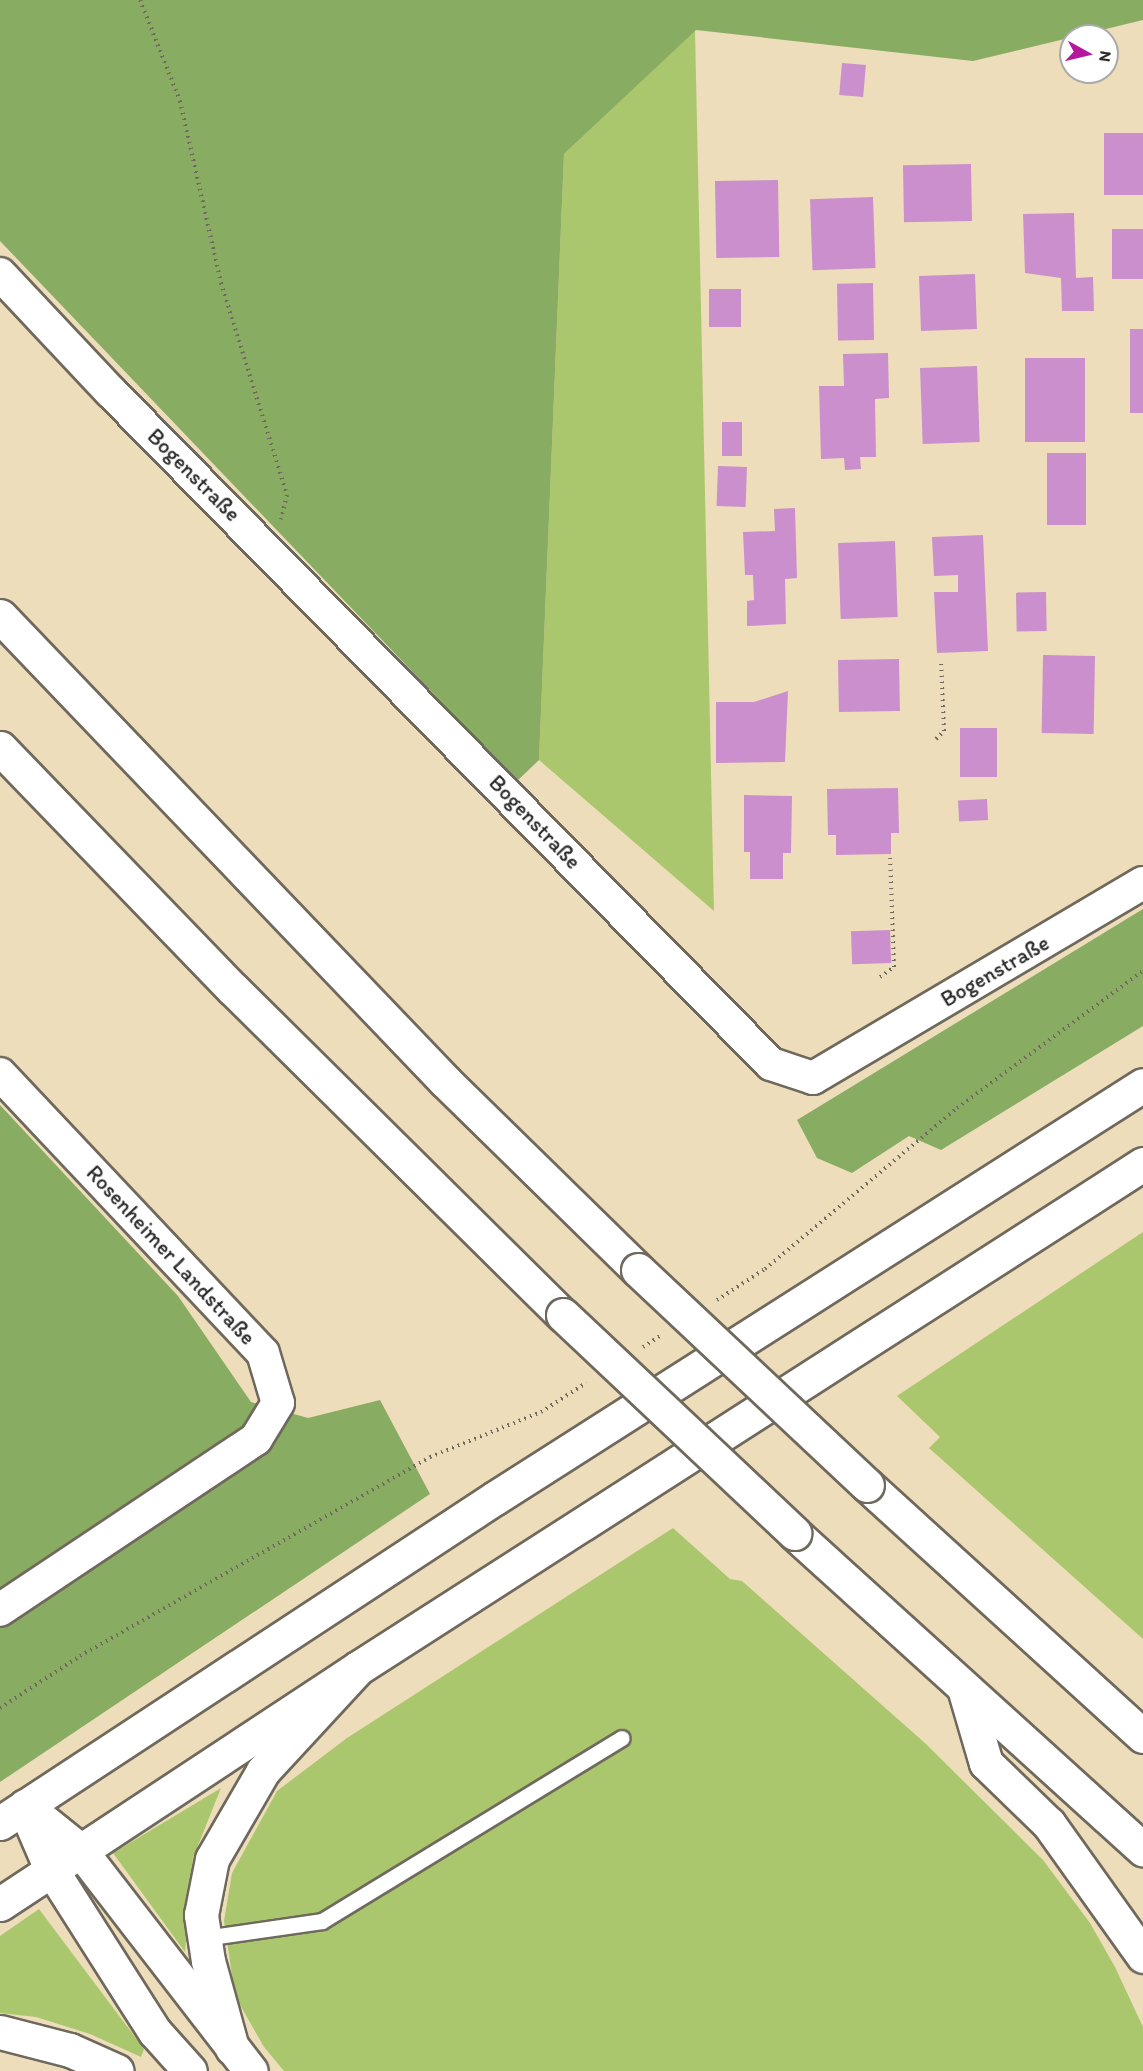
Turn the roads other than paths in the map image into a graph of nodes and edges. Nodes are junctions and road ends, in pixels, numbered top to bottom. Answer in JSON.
{"nodes":[{"id":1,"x":0,"y":274,"type":"edge"},
{"id":2,"x":0,"y":616,"type":"edge"},
{"id":3,"x":0,"y":748,"type":"edge"},
{"id":4,"x":1143,"y":883,"type":"edge"},
{"id":5,"x":0,"y":1074,"type":"edge"},
{"id":6,"x":1143,"y":1085,"type":"edge"},
{"id":7,"x":1143,"y":1164,"type":"edge"},
{"id":8,"x":0,"y":1610,"type":"edge"},
{"id":9,"x":358,"y":1668,"type":"junction"},
{"id":10,"x":964,"y":1688,"type":"junction"},
{"id":11,"x":1143,"y":1736,"type":"edge"},
{"id":12,"x":622,"y":1738,"type":"dead end"},
{"id":13,"x":12,"y":1815,"type":"edge"},
{"id":14,"x":1143,"y":1849,"type":"edge"},
{"id":15,"x":80,"y":1850,"type":"junction"},
{"id":16,"x":51,"y":1869,"type":"junction"},
{"id":17,"x":0,"y":1904,"type":"edge"},
{"id":18,"x":204,"y":1938,"type":"junction"},
{"id":19,"x":1143,"y":1956,"type":"edge"},
{"id":20,"x":0,"y":2032,"type":"edge"},
{"id":21,"x":241,"y":2059,"type":"edge"},
{"id":22,"x":117,"y":2071,"type":"edge"},
{"id":23,"x":190,"y":2071,"type":"edge"}],
"edges":[{"from":1,"to":4,"type":"street","name":"Bogenstraße"},
{"from":2,"to":11,"type":"main road","bridge":true},
{"from":3,"to":10,"type":"main road","bridge":true},
{"from":5,"to":8,"type":"street","name":"Rosenheimer Landstraße"},
{"from":6,"to":13,"type":"main road"},
{"from":7,"to":9,"type":"main road"},
{"from":9,"to":15,"type":"main road"},
{"from":9,"to":18,"type":"main road"},
{"from":10,"to":14,"type":"main road"},
{"from":10,"to":19,"type":"main road"},
{"from":12,"to":18,"type":"lane"},
{"from":13,"to":15,"type":"main road"},
{"from":13,"to":16,"type":"main road"},
{"from":15,"to":16,"type":"main road"},
{"from":15,"to":21,"type":"main road"},
{"from":16,"to":17,"type":"main road"},
{"from":16,"to":23,"type":"main road"},
{"from":18,"to":21,"type":"main road"},
{"from":20,"to":22,"type":"main road"}]}
